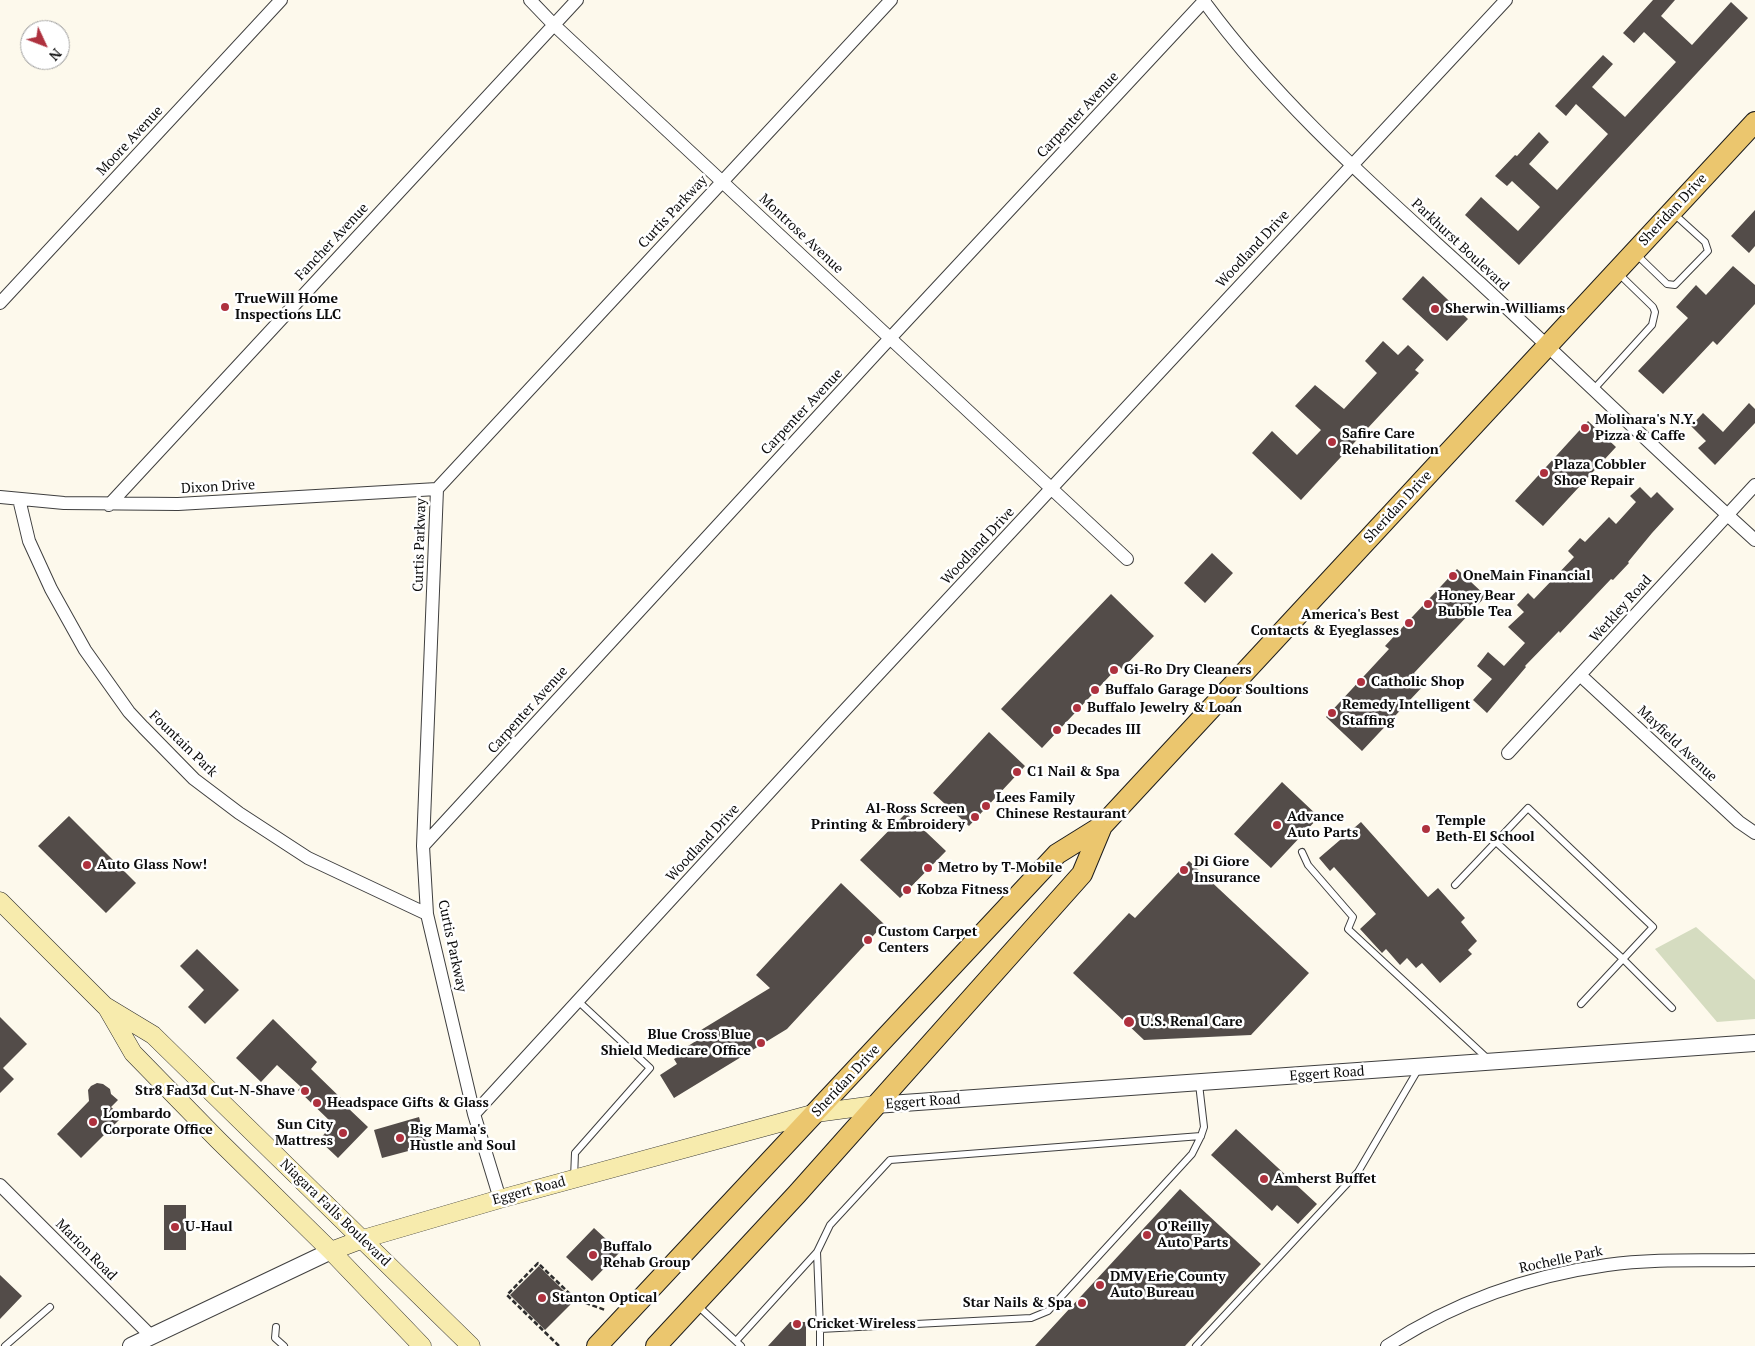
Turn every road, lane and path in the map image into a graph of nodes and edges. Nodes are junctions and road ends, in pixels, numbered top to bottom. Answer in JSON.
{"nodes":[{"id":1,"x":281,"y":0,"type":"edge"},
{"id":2,"x":530,"y":0,"type":"edge"},
{"id":3,"x":577,"y":0,"type":"edge"},
{"id":4,"x":891,"y":0,"type":"edge"},
{"id":5,"x":1204,"y":0,"type":"edge"},
{"id":6,"x":1506,"y":0,"type":"edge"},
{"id":7,"x":554,"y":25,"type":"junction"},
{"id":8,"x":1755,"y":122,"type":"edge"},
{"id":9,"x":1351,"y":165,"type":"junction"},
{"id":10,"x":722,"y":181,"type":"junction"},
{"id":11,"x":1672,"y":212,"type":"junction"},
{"id":12,"x":1634,"y":252,"type":"junction"},
{"id":13,"x":1616,"y":271,"type":"junction"},
{"id":14,"x":0,"y":303,"type":"edge"},
{"id":15,"x":891,"y":338,"type":"junction"},
{"id":16,"x":1548,"y":346,"type":"junction"},
{"id":17,"x":1594,"y":389,"type":"junction"},
{"id":18,"x":1755,"y":485,"type":"edge"},
{"id":19,"x":1052,"y":488,"type":"junction"},
{"id":20,"x":437,"y":489,"type":"junction"},
{"id":21,"x":0,"y":497,"type":"edge"},
{"id":22,"x":19,"y":499,"type":"junction"},
{"id":23,"x":109,"y":504,"type":"junction"},
{"id":24,"x":1727,"y":515,"type":"junction"},
{"id":25,"x":1755,"y":540,"type":"edge"},
{"id":26,"x":1127,"y":559,"type":"dead end"},
{"id":27,"x":1580,"y":675,"type":"junction"},
{"id":28,"x":1508,"y":753,"type":"dead end"},
{"id":29,"x":1102,"y":826,"type":"junction"},
{"id":30,"x":1755,"y":833,"type":"edge"},
{"id":31,"x":1496,"y":842,"type":"junction"},
{"id":32,"x":423,"y":846,"type":"junction"},
{"id":33,"x":1302,"y":852,"type":"dead end"},
{"id":34,"x":1456,"y":885,"type":"dead end"},
{"id":35,"x":0,"y":901,"type":"edge"},
{"id":36,"x":427,"y":914,"type":"junction"},
{"id":37,"x":1623,"y":959,"type":"junction"},
{"id":38,"x":578,"y":1001,"type":"junction"},
{"id":39,"x":1581,"y":1004,"type":"dead end"},
{"id":40,"x":106,"y":1006,"type":"junction"},
{"id":41,"x":1672,"y":1008,"type":"dead end"},
{"id":42,"x":1755,"y":1043,"type":"edge"},
{"id":43,"x":1492,"y":1062,"type":"junction"},
{"id":44,"x":1419,"y":1067,"type":"junction"},
{"id":45,"x":1199,"y":1083,"type":"junction"},
{"id":46,"x":875,"y":1105,"type":"junction"},
{"id":47,"x":816,"y":1113,"type":"junction"},
{"id":48,"x":474,"y":1114,"type":"junction"},
{"id":49,"x":1201,"y":1136,"type":"junction"},
{"id":50,"x":574,"y":1179,"type":"junction"},
{"id":51,"x":0,"y":1185,"type":"edge"},
{"id":52,"x":500,"y":1199,"type":"junction"},
{"id":53,"x":363,"y":1239,"type":"junction"},
{"id":54,"x":331,"y":1250,"type":"junction"},
{"id":55,"x":817,"y":1252,"type":"junction"},
{"id":56,"x":1755,"y":1260,"type":"edge"},
{"id":57,"x":695,"y":1304,"type":"junction"},
{"id":58,"x":50,"y":1307,"type":"dead end"},
{"id":59,"x":605,"y":1310,"type":"dead end"},
{"id":60,"x":276,"y":1327,"type":"dead end"},
{"id":61,"x":820,"y":1329,"type":"junction"},
{"id":62,"x":152,"y":1338,"type":"junction"},
{"id":63,"x":739,"y":1344,"type":"edge"},
{"id":64,"x":5,"y":1346,"type":"edge"},
{"id":65,"x":131,"y":1346,"type":"edge"},
{"id":66,"x":284,"y":1346,"type":"edge"},
{"id":67,"x":422,"y":1346,"type":"edge"},
{"id":68,"x":471,"y":1346,"type":"edge"},
{"id":69,"x":559,"y":1346,"type":"edge"},
{"id":70,"x":597,"y":1346,"type":"edge"},
{"id":71,"x":656,"y":1346,"type":"edge"},
{"id":72,"x":820,"y":1346,"type":"edge"},
{"id":73,"x":1196,"y":1346,"type":"edge"},
{"id":74,"x":1387,"y":1346,"type":"edge"}],
"edges":[{"from":1,"to":14,"type":"street","name":"Moore Avenue"},
{"from":2,"to":7,"type":"street","name":"Montrose Avenue"},
{"from":3,"to":7,"type":"street","name":"Fancher Avenue"},
{"from":4,"to":10,"type":"street","name":"Curtis Parkway"},
{"from":5,"to":9,"type":"street","name":"Parkhurst Boulevard"},
{"from":5,"to":15,"type":"street","name":"Carpenter Avenue"},
{"from":6,"to":9,"type":"street","name":"Woodland Drive"},
{"from":7,"to":10,"type":"street","name":"Montrose Avenue"},
{"from":7,"to":23,"type":"street","name":"Fancher Avenue"},
{"from":8,"to":11,"type":"main road","name":"Sheridan Drive"},
{"from":9,"to":16,"type":"street","name":"Parkhurst Boulevard"},
{"from":9,"to":19,"type":"street","name":"Woodland Drive"},
{"from":10,"to":15,"type":"street","name":"Montrose Avenue"},
{"from":10,"to":20,"type":"street","name":"Curtis Parkway"},
{"from":11,"to":12,"type":"main road","name":"Sheridan Drive"},
{"from":11,"to":12,"type":"lane"},
{"from":12,"to":13,"type":"main road","name":"Sheridan Drive"},
{"from":13,"to":16,"type":"main road","name":"Sheridan Drive"},
{"from":13,"to":17,"type":"lane"},
{"from":15,"to":19,"type":"street","name":"Montrose Avenue"},
{"from":15,"to":32,"type":"street","name":"Carpenter Avenue"},
{"from":16,"to":17,"type":"street","name":"Parkhurst Boulevard"},
{"from":16,"to":29,"type":"main road","name":"Sheridan Drive"},
{"from":17,"to":24,"type":"street","name":"Parkhurst Boulevard"},
{"from":18,"to":24,"type":"street","name":"Werkley Road"},
{"from":19,"to":26,"type":"street","name":"Montrose Avenue"},
{"from":19,"to":38,"type":"street","name":"Woodland Drive"},
{"from":20,"to":23,"type":"street","name":"Dixon Drive"},
{"from":20,"to":32,"type":"street","name":"Curtis Parkway"},
{"from":21,"to":22,"type":"street","name":"Dixon Drive"},
{"from":22,"to":23,"type":"street","name":"Dixon Drive"},
{"from":22,"to":36,"type":"street","name":"Fountain Park"},
{"from":24,"to":25,"type":"street","name":"Parkhurst Boulevard"},
{"from":24,"to":27,"type":"street","name":"Werkley Road"},
{"from":27,"to":28,"type":"street","name":"Werkley Road"},
{"from":27,"to":30,"type":"street","name":"Mayfield Avenue"},
{"from":29,"to":46,"type":"main road","name":"Sheridan Drive"},
{"from":29,"to":47,"type":"main road","name":"Sheridan Drive"},
{"from":31,"to":34,"type":"lane"},
{"from":31,"to":37,"type":"lane"},
{"from":31,"to":37,"type":"lane"},
{"from":32,"to":36,"type":"street","name":"Curtis Parkway"},
{"from":33,"to":43,"type":"lane"},
{"from":35,"to":40,"type":"main road","name":"Niagara Falls Boulevard"},
{"from":36,"to":48,"type":"street","name":"Curtis Parkway"},
{"from":37,"to":39,"type":"lane"},
{"from":37,"to":41,"type":"lane"},
{"from":38,"to":48,"type":"street","name":"Woodland Drive"},
{"from":38,"to":50,"type":"lane"},
{"from":40,"to":53,"type":"main road","name":"Niagara Falls Boulevard"},
{"from":40,"to":54,"type":"main road","name":"Niagara Falls Boulevard"},
{"from":42,"to":43,"type":"street","name":"Eggert Road"},
{"from":43,"to":44,"type":"street","name":"Eggert Road"},
{"from":44,"to":45,"type":"street","name":"Eggert Road"},
{"from":44,"to":73,"type":"lane"},
{"from":45,"to":46,"type":"street","name":"Eggert Road"},
{"from":45,"to":49,"type":"lane"},
{"from":46,"to":47,"type":"main road","name":"Eggert Road"},
{"from":46,"to":57,"type":"main road","name":"Sheridan Drive"},
{"from":47,"to":50,"type":"main road","name":"Eggert Road"},
{"from":47,"to":70,"type":"main road","name":"Sheridan Drive"},
{"from":48,"to":52,"type":"street","name":"Curtis Parkway"},
{"from":49,"to":55,"type":"lane"},
{"from":49,"to":61,"type":"lane"},
{"from":50,"to":52,"type":"main road","name":"Eggert Road"},
{"from":51,"to":62,"type":"street","name":"Marion Road"},
{"from":52,"to":53,"type":"main road","name":"Eggert Road"},
{"from":53,"to":54,"type":"main road","name":"Eggert Road"},
{"from":53,"to":68,"type":"main road","name":"Niagara Falls Boulevard"},
{"from":54,"to":62,"type":"street","name":"Eggert Road"},
{"from":54,"to":67,"type":"main road","name":"Niagara Falls Boulevard"},
{"from":55,"to":61,"type":"lane"},
{"from":55,"to":63,"type":"lane"},
{"from":56,"to":74,"type":"street","name":"Rochelle Park"},
{"from":57,"to":63,"type":"lane"},
{"from":57,"to":71,"type":"main road","name":"Sheridan Drive"},
{"from":58,"to":64,"type":"lane"},
{"from":59,"to":69,"type":"path"},
{"from":60,"to":66,"type":"lane"},
{"from":61,"to":72,"type":"lane"},
{"from":62,"to":65,"type":"street","name":"Eggert Road"}]}
